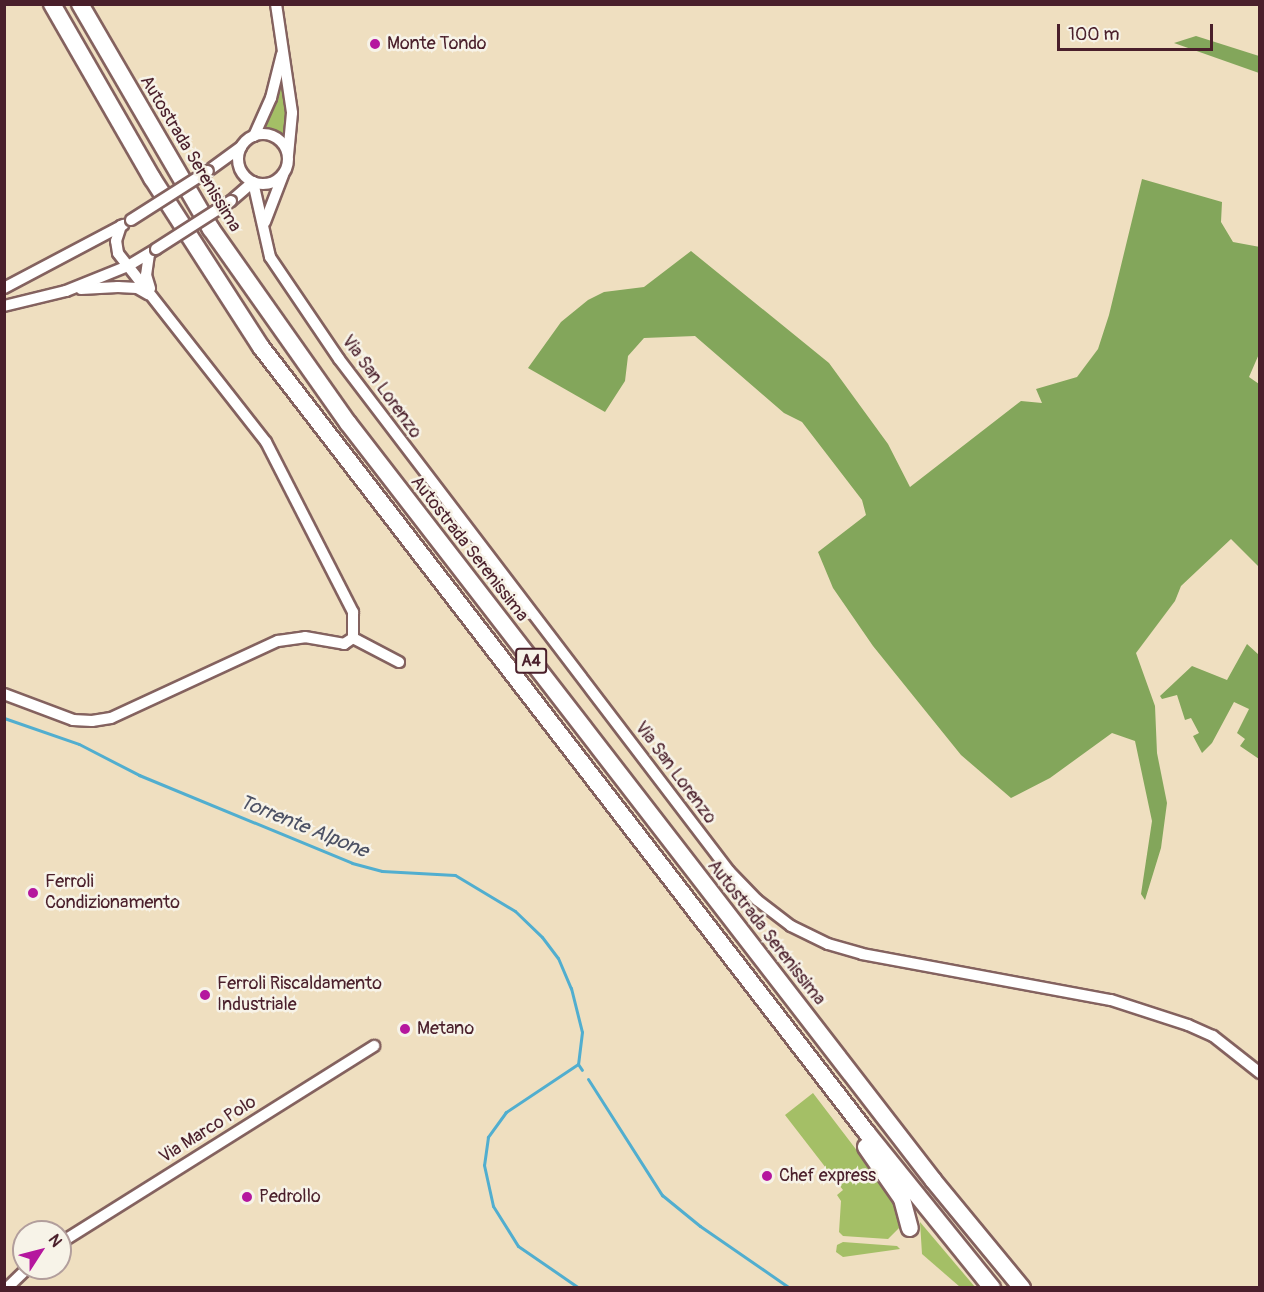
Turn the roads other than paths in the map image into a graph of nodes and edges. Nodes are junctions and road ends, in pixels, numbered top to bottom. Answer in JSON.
{"nodes":[{"id":1,"x":52,"y":4,"type":"edge"},
{"id":2,"x":80,"y":4,"type":"edge"},
{"id":3,"x":276,"y":4,"type":"edge"},
{"id":4,"x":282,"y":36,"type":"junction"},
{"id":5,"x":254,"y":136,"type":"junction"},
{"id":6,"x":241,"y":147,"type":"junction"},
{"id":7,"x":288,"y":156,"type":"junction"},
{"id":8,"x":285,"y":172,"type":"junction"},
{"id":9,"x":253,"y":182,"type":"junction"},
{"id":10,"x":249,"y":193,"type":"junction"},
{"id":11,"x":264,"y":222,"type":"junction"},
{"id":12,"x":126,"y":223,"type":"junction"},
{"id":13,"x":152,"y":251,"type":"junction"},
{"id":14,"x":128,"y":266,"type":"junction"},
{"id":15,"x":4,"y":288,"type":"edge"},
{"id":16,"x":66,"y":291,"type":"junction"},
{"id":17,"x":154,"y":297,"type":"junction"},
{"id":18,"x":4,"y":306,"type":"edge"},
{"id":19,"x":353,"y":638,"type":"junction"},
{"id":20,"x":399,"y":662,"type":"dead end"},
{"id":21,"x":4,"y":694,"type":"edge"},
{"id":22,"x":374,"y":1046,"type":"dead end"},
{"id":23,"x":1260,"y":1073,"type":"edge"},
{"id":24,"x":842,"y":1101,"type":"junction"},
{"id":25,"x":910,"y":1228,"type":"dead end"},
{"id":26,"x":72,"y":1235,"type":"edge"},
{"id":27,"x":992,"y":1287,"type":"edge"},
{"id":28,"x":1022,"y":1287,"type":"edge"}],
"edges":[{"from":1,"to":24,"type":"highway","number":"A4"},
{"from":2,"to":28,"type":"highway","name":"Autostrada Serenissima","number":"A4"},
{"from":3,"to":4,"type":"street"},
{"from":4,"to":5,"type":"street"},
{"from":4,"to":7,"type":"street"},
{"from":5,"to":6,"type":"street"},
{"from":5,"to":7,"type":"street"},
{"from":6,"to":9,"type":"street"},
{"from":6,"to":12,"type":"street","bridge":true},
{"from":7,"to":8,"type":"street"},
{"from":8,"to":9,"type":"street"},
{"from":8,"to":11,"type":"street"},
{"from":9,"to":10,"type":"street","name":"Via San Lorenzo"},
{"from":10,"to":11,"type":"street","name":"Via San Lorenzo"},
{"from":10,"to":13,"type":"street","bridge":true},
{"from":11,"to":23,"type":"street","name":"Via San Lorenzo"},
{"from":12,"to":14,"type":"street"},
{"from":12,"to":15,"type":"street"},
{"from":13,"to":14,"type":"street"},
{"from":13,"to":17,"type":"street"},
{"from":14,"to":16,"type":"street"},
{"from":14,"to":17,"type":"street"},
{"from":16,"to":17,"type":"street"},
{"from":16,"to":18,"type":"street"},
{"from":17,"to":19,"type":"street"},
{"from":19,"to":20,"type":"street"},
{"from":19,"to":21,"type":"street"},
{"from":22,"to":26,"type":"street","name":"Via Marco Polo"},
{"from":24,"to":25,"type":"highway"},
{"from":24,"to":27,"type":"highway","number":"A4"}]}
